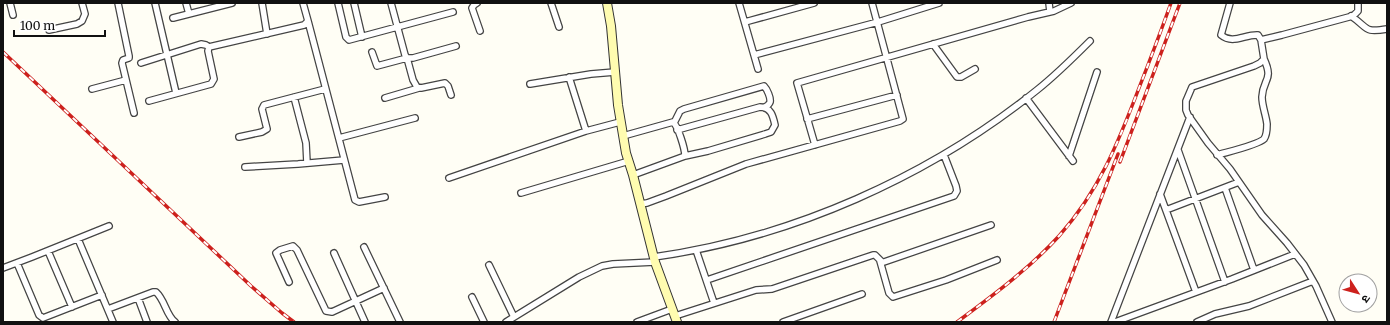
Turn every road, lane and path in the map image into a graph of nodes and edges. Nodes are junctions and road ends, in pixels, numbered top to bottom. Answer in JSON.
{"nodes":[{"id":1,"x":10,"y":3,"type":"edge"},
{"id":2,"x":82,"y":3,"type":"edge"},
{"id":3,"x":118,"y":3,"type":"edge"},
{"id":4,"x":156,"y":3,"type":"edge"},
{"id":5,"x":186,"y":3,"type":"edge"},
{"id":6,"x":232,"y":3,"type":"edge"},
{"id":7,"x":262,"y":3,"type":"edge"},
{"id":8,"x":303,"y":3,"type":"edge"},
{"id":9,"x":338,"y":3,"type":"edge"},
{"id":10,"x":354,"y":3,"type":"edge"},
{"id":11,"x":391,"y":3,"type":"edge"},
{"id":12,"x":551,"y":3,"type":"edge"},
{"id":13,"x":607,"y":3,"type":"edge"},
{"id":14,"x":740,"y":3,"type":"edge"},
{"id":15,"x":814,"y":3,"type":"edge"},
{"id":16,"x":872,"y":3,"type":"edge"},
{"id":17,"x":939,"y":3,"type":"edge"},
{"id":18,"x":1049,"y":3,"type":"edge"},
{"id":19,"x":1071,"y":3,"type":"edge"},
{"id":20,"x":1230,"y":3,"type":"edge"},
{"id":21,"x":1358,"y":3,"type":"edge"},
{"id":22,"x":474,"y":4,"type":"edge"},
{"id":23,"x":453,"y":12,"type":"dead end"},
{"id":24,"x":1050,"y":12,"type":"junction"},
{"id":25,"x":189,"y":14,"type":"junction"},
{"id":26,"x":13,"y":15,"type":"dead end"},
{"id":27,"x":1351,"y":16,"type":"junction"},
{"id":28,"x":173,"y":18,"type":"dead end"},
{"id":29,"x":308,"y":21,"type":"junction"},
{"id":30,"x":745,"y":22,"type":"junction"},
{"id":31,"x":878,"y":22,"type":"junction"},
{"id":32,"x":397,"y":27,"type":"junction"},
{"id":33,"x":559,"y":27,"type":"dead end"},
{"id":34,"x":1387,"y":28,"type":"edge"},
{"id":35,"x":49,"y":30,"type":"dead end"},
{"id":36,"x":480,"y":31,"type":"dead end"},
{"id":37,"x":267,"y":34,"type":"junction"},
{"id":38,"x":362,"y":37,"type":"junction"},
{"id":39,"x":1260,"y":40,"type":"junction"},
{"id":40,"x":1090,"y":41,"type":"dead end"},
{"id":41,"x":932,"y":44,"type":"junction"},
{"id":42,"x":456,"y":46,"type":"dead end"},
{"id":43,"x":209,"y":47,"type":"junction"},
{"id":44,"x":372,"y":52,"type":"dead end"},
{"id":45,"x":167,"y":55,"type":"junction"},
{"id":46,"x":754,"y":55,"type":"junction"},
{"id":47,"x":887,"y":57,"type":"junction"},
{"id":48,"x":407,"y":58,"type":"junction"},
{"id":49,"x":1264,"y":59,"type":"junction"},
{"id":50,"x":141,"y":63,"type":"dead end"},
{"id":51,"x":758,"y":69,"type":"dead end"},
{"id":52,"x":975,"y":69,"type":"dead end"},
{"id":53,"x":615,"y":72,"type":"junction"},
{"id":54,"x":1097,"y":72,"type":"dead end"},
{"id":55,"x":568,"y":77,"type":"junction"},
{"id":56,"x":126,"y":80,"type":"junction"},
{"id":57,"x":530,"y":84,"type":"dead end"},
{"id":58,"x":419,"y":88,"type":"junction"},
{"id":59,"x":92,"y":89,"type":"dead end"},
{"id":60,"x":325,"y":89,"type":"junction"},
{"id":61,"x":176,"y":93,"type":"junction"},
{"id":62,"x":452,"y":95,"type":"dead end"},
{"id":63,"x":897,"y":95,"type":"junction"},
{"id":64,"x":294,"y":98,"type":"junction"},
{"id":65,"x":385,"y":98,"type":"dead end"},
{"id":66,"x":1026,"y":98,"type":"junction"},
{"id":67,"x":148,"y":101,"type":"dead end"},
{"id":68,"x":765,"y":107,"type":"junction"},
{"id":69,"x":134,"y":113,"type":"dead end"},
{"id":70,"x":1190,"y":117,"type":"junction"},
{"id":71,"x":415,"y":118,"type":"dead end"},
{"id":72,"x":807,"y":119,"type":"junction"},
{"id":73,"x":620,"y":122,"type":"junction"},
{"id":74,"x":674,"y":123,"type":"junction"},
{"id":75,"x":678,"y":130,"type":"junction"},
{"id":76,"x":586,"y":131,"type":"junction"},
{"id":77,"x":623,"y":136,"type":"junction"},
{"id":78,"x":239,"y":137,"type":"dead end"},
{"id":79,"x":339,"y":138,"type":"junction"},
{"id":80,"x":815,"y":145,"type":"junction"},
{"id":81,"x":1178,"y":150,"type":"junction"},
{"id":82,"x":944,"y":154,"type":"junction"},
{"id":83,"x":1217,"y":155,"type":"junction"},
{"id":84,"x":685,"y":156,"type":"junction"},
{"id":85,"x":1069,"y":156,"type":"junction"},
{"id":86,"x":344,"y":160,"type":"junction"},
{"id":87,"x":629,"y":161,"type":"junction"},
{"id":88,"x":1073,"y":161,"type":"dead end"},
{"id":89,"x":307,"y":163,"type":"junction"},
{"id":90,"x":245,"y":167,"type":"dead end"},
{"id":91,"x":633,"y":175,"type":"junction"},
{"id":92,"x":450,"y":178,"type":"dead end"},
{"id":93,"x":1239,"y":182,"type":"junction"},
{"id":94,"x":1225,"y":188,"type":"junction"},
{"id":95,"x":521,"y":193,"type":"dead end"},
{"id":96,"x":1160,"y":194,"type":"junction"},
{"id":97,"x":385,"y":197,"type":"dead end"},
{"id":98,"x":1195,"y":199,"type":"junction"},
{"id":99,"x":640,"y":204,"type":"junction"},
{"id":100,"x":1166,"y":210,"type":"junction"},
{"id":101,"x":990,"y":225,"type":"dead end"},
{"id":102,"x":109,"y":226,"type":"dead end"},
{"id":103,"x":78,"y":238,"type":"junction"},
{"id":104,"x":364,"y":247,"type":"dead end"},
{"id":105,"x":696,"y":250,"type":"junction"},
{"id":106,"x":48,"y":251,"type":"junction"},
{"id":107,"x":334,"y":253,"type":"dead end"},
{"id":108,"x":1295,"y":254,"type":"junction"},
{"id":109,"x":654,"y":260,"type":"junction"},
{"id":110,"x":997,"y":260,"type":"dead end"},
{"id":111,"x":880,"y":261,"type":"junction"},
{"id":112,"x":17,"y":263,"type":"junction"},
{"id":113,"x":489,"y":265,"type":"dead end"},
{"id":114,"x":3,"y":268,"type":"edge"},
{"id":115,"x":1254,"y":270,"type":"junction"},
{"id":116,"x":707,"y":280,"type":"junction"},
{"id":117,"x":1313,"y":281,"type":"junction"},
{"id":118,"x":289,"y":282,"type":"dead end"},
{"id":119,"x":1225,"y":282,"type":"junction"},
{"id":120,"x":384,"y":288,"type":"junction"},
{"id":121,"x":1196,"y":292,"type":"junction"},
{"id":122,"x":862,"y":294,"type":"dead end"},
{"id":123,"x":102,"y":295,"type":"junction"},
{"id":124,"x":472,"y":297,"type":"dead end"},
{"id":125,"x":138,"y":298,"type":"junction"},
{"id":126,"x":355,"y":301,"type":"junction"},
{"id":127,"x":714,"y":303,"type":"junction"},
{"id":128,"x":72,"y":308,"type":"junction"},
{"id":129,"x":108,"y":309,"type":"junction"},
{"id":130,"x":675,"y":316,"type":"edge"},
{"id":131,"x":514,"y":317,"type":"junction"},
{"id":132,"x":113,"y":322,"type":"edge"},
{"id":133,"x":147,"y":322,"type":"edge"},
{"id":134,"x":175,"y":322,"type":"edge"},
{"id":135,"x":365,"y":322,"type":"edge"},
{"id":136,"x":400,"y":322,"type":"edge"},
{"id":137,"x":484,"y":322,"type":"edge"},
{"id":138,"x":506,"y":322,"type":"edge"},
{"id":139,"x":637,"y":322,"type":"edge"},
{"id":140,"x":783,"y":322,"type":"edge"},
{"id":141,"x":1111,"y":322,"type":"edge"},
{"id":142,"x":1115,"y":322,"type":"edge"},
{"id":143,"x":1197,"y":322,"type":"edge"},
{"id":144,"x":1332,"y":322,"type":"edge"}],
"edges":[{"from":1,"to":26,"type":"street"},
{"from":2,"to":35,"type":"street"},
{"from":3,"to":56,"type":"street"},
{"from":4,"to":45,"type":"street"},
{"from":5,"to":25,"type":"street"},
{"from":6,"to":25,"type":"street"},
{"from":7,"to":37,"type":"street"},
{"from":8,"to":29,"type":"street"},
{"from":9,"to":38,"type":"street"},
{"from":10,"to":38,"type":"street"},
{"from":11,"to":32,"type":"street"},
{"from":12,"to":33,"type":"street"},
{"from":13,"to":53,"type":"main road"},
{"from":14,"to":30,"type":"street"},
{"from":15,"to":30,"type":"street"},
{"from":16,"to":31,"type":"street"},
{"from":17,"to":31,"type":"street"},
{"from":18,"to":24,"type":"street"},
{"from":19,"to":24,"type":"street"},
{"from":20,"to":39,"type":"street"},
{"from":21,"to":27,"type":"street"},
{"from":22,"to":36,"type":"street"},
{"from":23,"to":32,"type":"street"},
{"from":24,"to":41,"type":"street"},
{"from":25,"to":28,"type":"street"},
{"from":27,"to":34,"type":"street"},
{"from":27,"to":39,"type":"street"},
{"from":29,"to":37,"type":"street"},
{"from":29,"to":60,"type":"street"},
{"from":30,"to":46,"type":"street"},
{"from":31,"to":46,"type":"street"},
{"from":31,"to":47,"type":"street"},
{"from":32,"to":38,"type":"street"},
{"from":32,"to":48,"type":"street"},
{"from":37,"to":43,"type":"street"},
{"from":39,"to":49,"type":"street"},
{"from":40,"to":66,"type":"street"},
{"from":41,"to":47,"type":"street"},
{"from":41,"to":52,"type":"street"},
{"from":42,"to":48,"type":"street"},
{"from":43,"to":45,"type":"street"},
{"from":43,"to":61,"type":"street"},
{"from":44,"to":48,"type":"street"},
{"from":45,"to":50,"type":"street"},
{"from":45,"to":61,"type":"street"},
{"from":46,"to":51,"type":"street"},
{"from":47,"to":63,"type":"street"},
{"from":47,"to":72,"type":"street"},
{"from":48,"to":58,"type":"street"},
{"from":49,"to":70,"type":"street"},
{"from":49,"to":83,"type":"street"},
{"from":53,"to":55,"type":"street"},
{"from":53,"to":73,"type":"main road"},
{"from":54,"to":85,"type":"street"},
{"from":55,"to":57,"type":"street"},
{"from":55,"to":76,"type":"street"},
{"from":56,"to":59,"type":"street"},
{"from":56,"to":69,"type":"street"},
{"from":58,"to":62,"type":"street"},
{"from":58,"to":65,"type":"street"},
{"from":60,"to":64,"type":"street"},
{"from":60,"to":79,"type":"street"},
{"from":61,"to":67,"type":"street"},
{"from":63,"to":72,"type":"street"},
{"from":63,"to":80,"type":"street"},
{"from":64,"to":78,"type":"street"},
{"from":64,"to":89,"type":"street"},
{"from":66,"to":82,"type":"street"},
{"from":66,"to":85,"type":"street"},
{"from":68,"to":74,"type":"street"},
{"from":68,"to":75,"type":"street"},
{"from":68,"to":84,"type":"street"},
{"from":70,"to":81,"type":"street"},
{"from":70,"to":83,"type":"street"},
{"from":71,"to":79,"type":"street"},
{"from":72,"to":80,"type":"street"},
{"from":73,"to":76,"type":"street"},
{"from":73,"to":77,"type":"main road"},
{"from":74,"to":75,"type":"street"},
{"from":74,"to":77,"type":"street"},
{"from":75,"to":84,"type":"street"},
{"from":76,"to":92,"type":"street"},
{"from":77,"to":87,"type":"main road"},
{"from":79,"to":86,"type":"street"},
{"from":80,"to":99,"type":"street"},
{"from":81,"to":96,"type":"street"},
{"from":81,"to":98,"type":"street"},
{"from":82,"to":105,"type":"street"},
{"from":82,"to":116,"type":"street"},
{"from":83,"to":93,"type":"street"},
{"from":84,"to":91,"type":"street"},
{"from":85,"to":88,"type":"street"},
{"from":86,"to":89,"type":"street"},
{"from":86,"to":97,"type":"street"},
{"from":87,"to":91,"type":"main road"},
{"from":87,"to":95,"type":"street"},
{"from":89,"to":90,"type":"street"},
{"from":91,"to":99,"type":"main road"},
{"from":93,"to":94,"type":"street"},
{"from":93,"to":108,"type":"street"},
{"from":94,"to":98,"type":"street"},
{"from":94,"to":115,"type":"street"},
{"from":96,"to":100,"type":"street"},
{"from":96,"to":141,"type":"street"},
{"from":98,"to":100,"type":"street"},
{"from":98,"to":119,"type":"street"},
{"from":99,"to":109,"type":"main road"},
{"from":100,"to":121,"type":"street"},
{"from":101,"to":111,"type":"street"},
{"from":102,"to":103,"type":"street"},
{"from":103,"to":106,"type":"street"},
{"from":103,"to":123,"type":"street"},
{"from":104,"to":120,"type":"street"},
{"from":105,"to":109,"type":"street"},
{"from":105,"to":116,"type":"street"},
{"from":106,"to":112,"type":"street"},
{"from":106,"to":128,"type":"street"},
{"from":107,"to":126,"type":"street"},
{"from":108,"to":115,"type":"street"},
{"from":108,"to":117,"type":"street"},
{"from":109,"to":130,"type":"main road"},
{"from":109,"to":131,"type":"street"},
{"from":110,"to":111,"type":"street"},
{"from":111,"to":127,"type":"street"},
{"from":112,"to":114,"type":"street"},
{"from":112,"to":128,"type":"street"},
{"from":113,"to":131,"type":"street"},
{"from":115,"to":119,"type":"street"},
{"from":116,"to":127,"type":"street"},
{"from":117,"to":143,"type":"street"},
{"from":117,"to":144,"type":"street"},
{"from":118,"to":126,"type":"street"},
{"from":119,"to":121,"type":"street"},
{"from":120,"to":126,"type":"street"},
{"from":120,"to":136,"type":"street"},
{"from":121,"to":142,"type":"street"},
{"from":122,"to":140,"type":"street"},
{"from":123,"to":128,"type":"street"},
{"from":123,"to":129,"type":"street"},
{"from":124,"to":137,"type":"street"},
{"from":125,"to":129,"type":"street"},
{"from":125,"to":133,"type":"street"},
{"from":125,"to":134,"type":"street"},
{"from":126,"to":135,"type":"street"},
{"from":127,"to":130,"type":"street"},
{"from":129,"to":132,"type":"street"},
{"from":130,"to":139,"type":"street"},
{"from":131,"to":138,"type":"street"}]}
